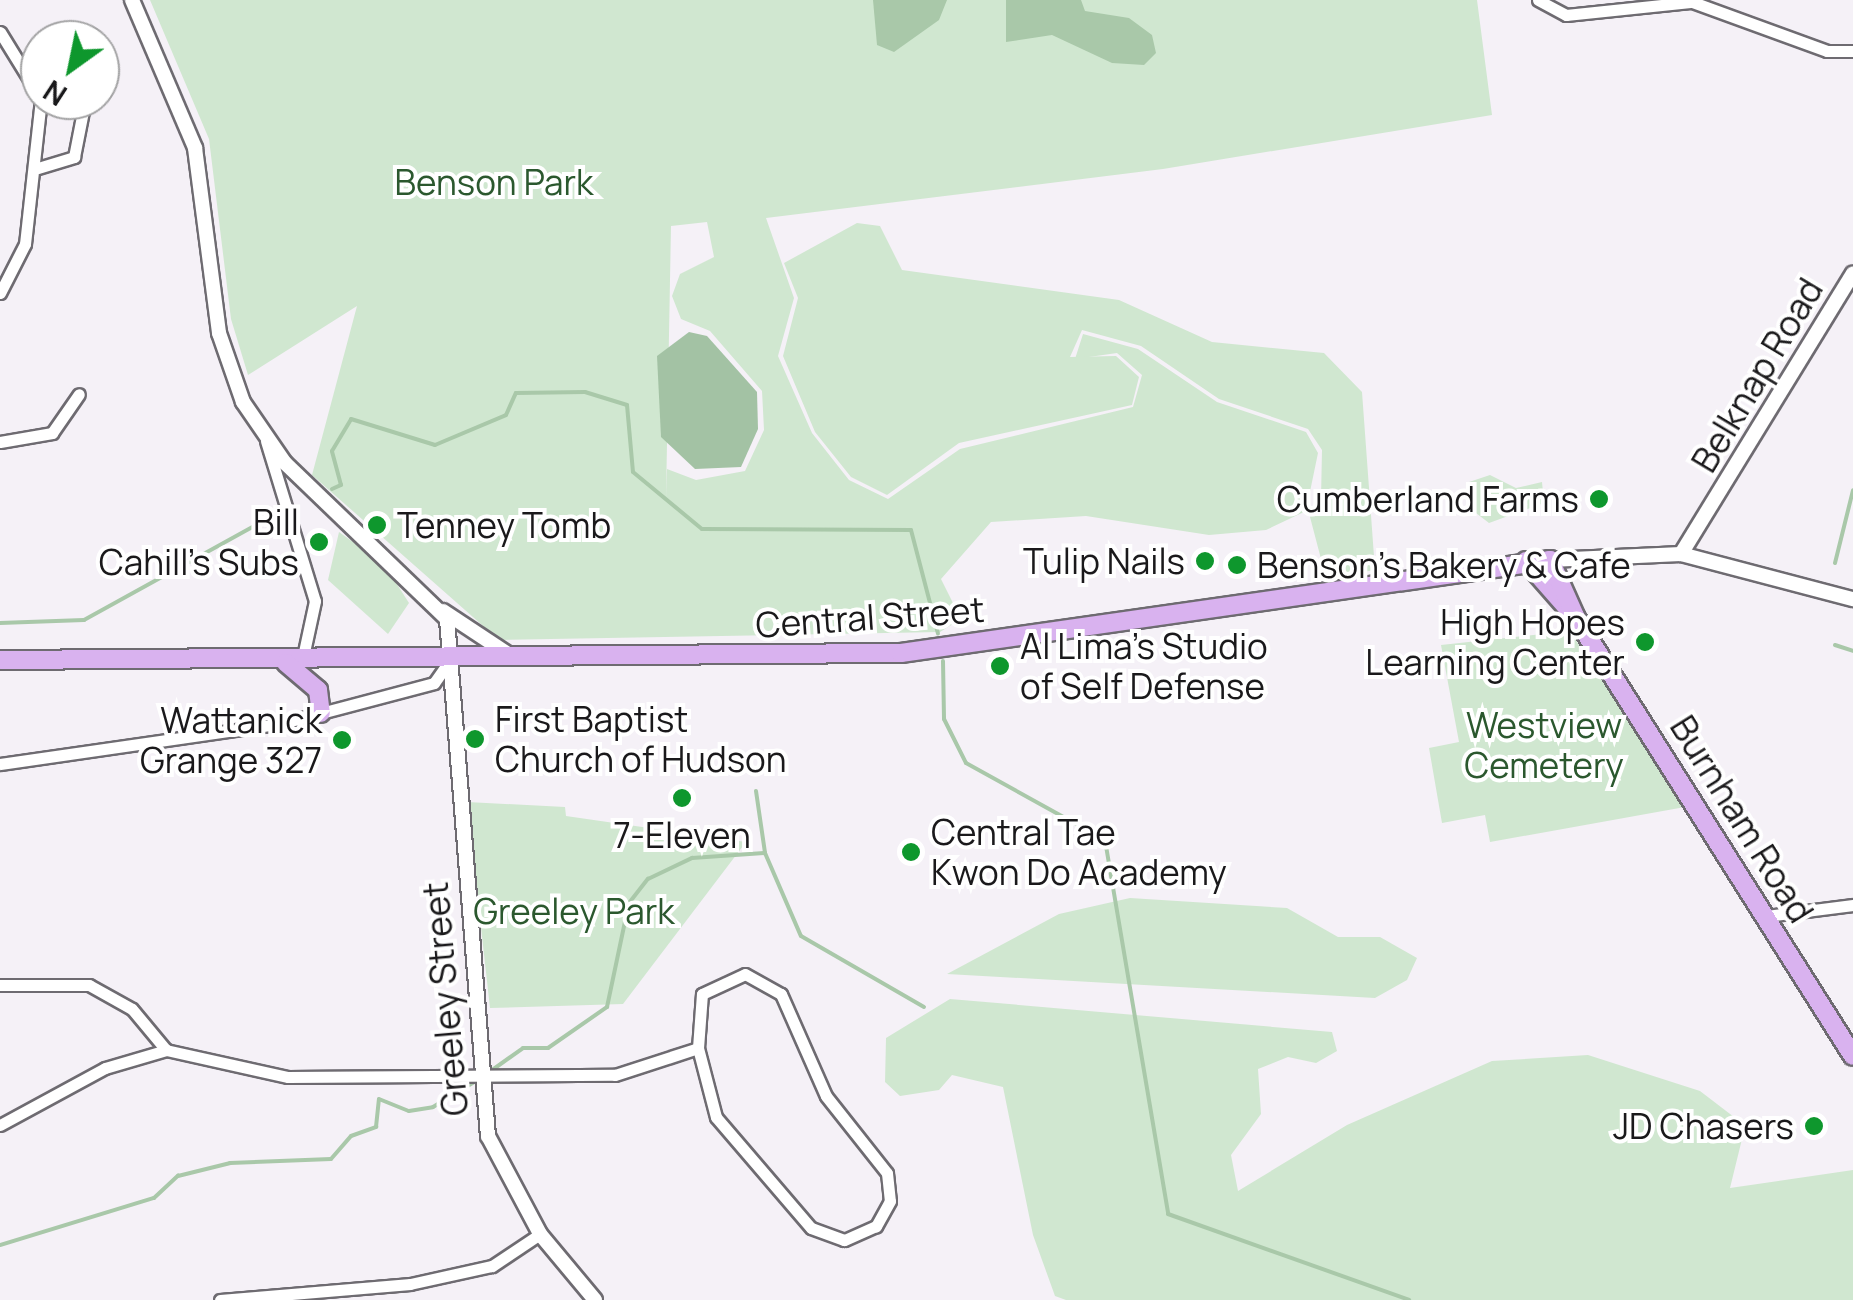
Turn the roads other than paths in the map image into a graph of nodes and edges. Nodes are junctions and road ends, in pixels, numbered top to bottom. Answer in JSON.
{"nodes":[{"id":1,"x":132,"y":0,"type":"edge"},
{"id":2,"x":1538,"y":0,"type":"edge"},
{"id":3,"x":1689,"y":1,"type":"edge"},
{"id":4,"x":0,"y":32,"type":"edge"},
{"id":5,"x":1853,"y":50,"type":"edge"},
{"id":6,"x":20,"y":65,"type":"edge"},
{"id":7,"x":39,"y":120,"type":"edge"},
{"id":8,"x":80,"y":120,"type":"edge"},
{"id":9,"x":38,"y":168,"type":"junction"},
{"id":10,"x":1853,"y":273,"type":"edge"},
{"id":11,"x":0,"y":294,"type":"edge"},
{"id":12,"x":79,"y":394,"type":"dead end"},
{"id":13,"x":266,"y":441,"type":"junction"},
{"id":14,"x":0,"y":442,"type":"edge"},
{"id":15,"x":1681,"y":554,"type":"junction"},
{"id":16,"x":1550,"y":560,"type":"junction"},
{"id":17,"x":1526,"y":561,"type":"junction"},
{"id":18,"x":1853,"y":599,"type":"edge"},
{"id":19,"x":438,"y":607,"type":"junction"},
{"id":20,"x":1576,"y":618,"type":"junction"},
{"id":21,"x":518,"y":659,"type":"junction"},
{"id":22,"x":0,"y":660,"type":"edge"},
{"id":23,"x":450,"y":660,"type":"junction"},
{"id":24,"x":293,"y":663,"type":"junction"},
{"id":25,"x":321,"y":713,"type":"junction"},
{"id":26,"x":0,"y":764,"type":"edge"},
{"id":27,"x":1853,"y":905,"type":"edge"},
{"id":28,"x":1766,"y":916,"type":"junction"},
{"id":29,"x":0,"y":986,"type":"edge"},
{"id":30,"x":698,"y":1048,"type":"junction"},
{"id":31,"x":166,"y":1050,"type":"junction"},
{"id":32,"x":1853,"y":1056,"type":"edge"},
{"id":33,"x":478,"y":1080,"type":"junction"},
{"id":34,"x":0,"y":1126,"type":"edge"},
{"id":35,"x":540,"y":1234,"type":"junction"},
{"id":36,"x":220,"y":1300,"type":"edge"},
{"id":37,"x":596,"y":1300,"type":"edge"}],
"edges":[{"from":1,"to":13,"type":"street"},
{"from":2,"to":3,"type":"street"},
{"from":3,"to":5,"type":"street"},
{"from":4,"to":6,"type":"street"},
{"from":7,"to":9,"type":"street"},
{"from":8,"to":9,"type":"street"},
{"from":9,"to":11,"type":"street"},
{"from":10,"to":15,"type":"street","name":"Belknap Road"},
{"from":12,"to":14,"type":"street"},
{"from":13,"to":19,"type":"street"},
{"from":13,"to":24,"type":"street"},
{"from":15,"to":16,"type":"street","name":"Central Street"},
{"from":15,"to":18,"type":"street","name":"Central Street"},
{"from":16,"to":17,"type":"main road","name":"Central Street"},
{"from":16,"to":20,"type":"main road","name":"Burnham Road"},
{"from":17,"to":20,"type":"main road","name":"Burnham Road"},
{"from":17,"to":21,"type":"main road","name":"Central Street"},
{"from":19,"to":21,"type":"street"},
{"from":19,"to":23,"type":"street","name":"Greeley Street"},
{"from":20,"to":28,"type":"main road","name":"Burnham Road"},
{"from":21,"to":23,"type":"main road","name":"Central Street"},
{"from":22,"to":24,"type":"main road","name":"Central Street"},
{"from":23,"to":24,"type":"main road","name":"Central Street"},
{"from":23,"to":25,"type":"street"},
{"from":23,"to":33,"type":"street","name":"Greeley Street"},
{"from":24,"to":25,"type":"main road"},
{"from":25,"to":26,"type":"street"},
{"from":27,"to":28,"type":"street"},
{"from":28,"to":32,"type":"main road","name":"Burnham Road"},
{"from":29,"to":31,"type":"street"},
{"from":30,"to":30,"type":"street"},
{"from":30,"to":33,"type":"street"},
{"from":31,"to":33,"type":"street"},
{"from":31,"to":34,"type":"street"},
{"from":33,"to":35,"type":"street","name":"Greeley Street"},
{"from":35,"to":36,"type":"street"},
{"from":35,"to":37,"type":"street","name":"Greeley Street"}]}
